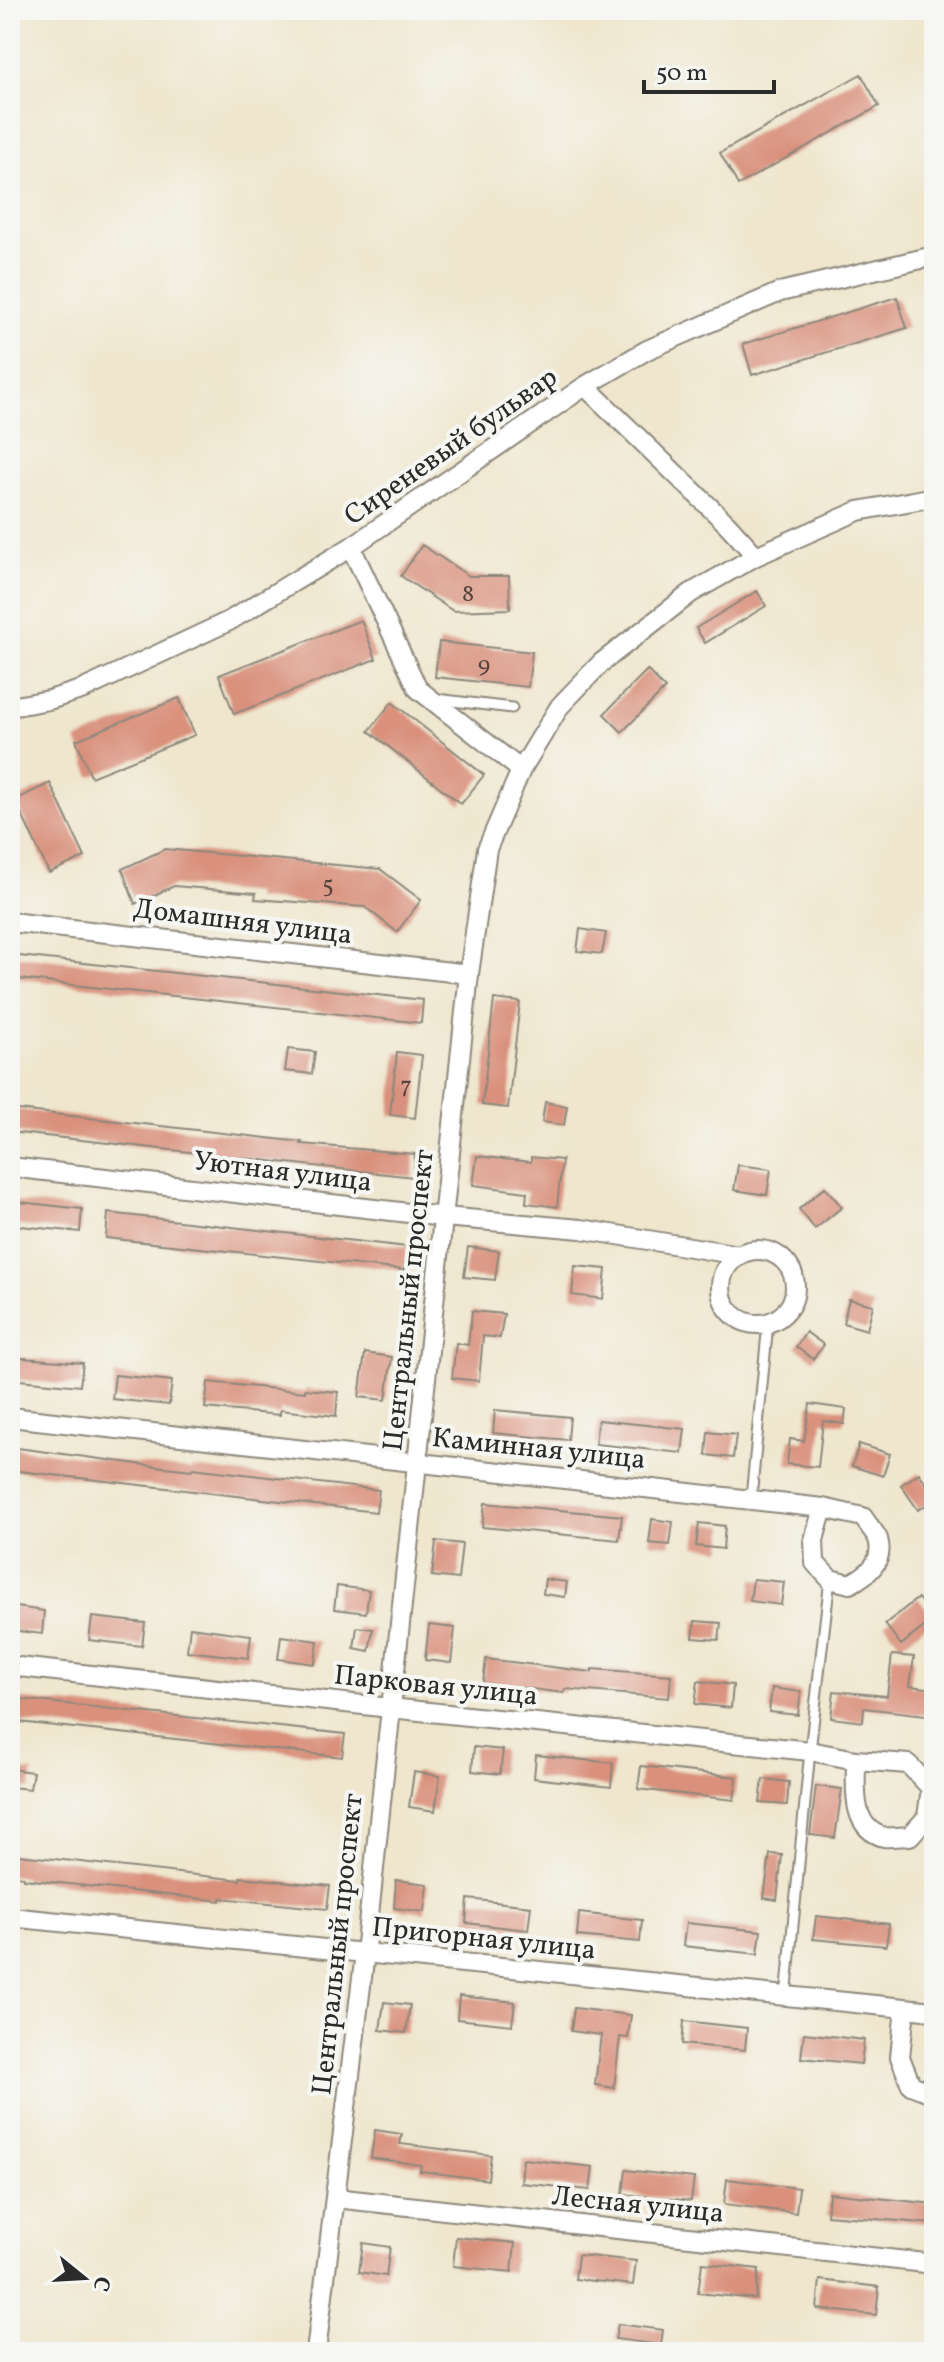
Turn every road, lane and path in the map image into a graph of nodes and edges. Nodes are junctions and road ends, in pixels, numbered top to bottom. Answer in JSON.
{"nodes":[{"id":1,"x":934,"y":256,"type":"edge"},
{"id":2,"x":585,"y":386,"type":"junction"},
{"id":3,"x":934,"y":497,"type":"edge"},
{"id":4,"x":351,"y":547,"type":"junction"},
{"id":5,"x":756,"y":556,"type":"junction"},
{"id":6,"x":428,"y":699,"type":"junction"},
{"id":7,"x":10,"y":707,"type":"edge"},
{"id":8,"x":512,"y":708,"type":"dead end"},
{"id":9,"x":521,"y":770,"type":"junction"},
{"id":10,"x":10,"y":922,"type":"edge"},
{"id":11,"x":469,"y":974,"type":"junction"},
{"id":12,"x":10,"y":1167,"type":"edge"},
{"id":13,"x":444,"y":1217,"type":"junction"},
{"id":14,"x":739,"y":1255,"type":"junction"},
{"id":15,"x":768,"y":1323,"type":"junction"},
{"id":16,"x":10,"y":1417,"type":"edge"},
{"id":17,"x":417,"y":1462,"type":"junction"},
{"id":18,"x":751,"y":1498,"type":"junction"},
{"id":19,"x":823,"y":1508,"type":"junction"},
{"id":20,"x":830,"y":1579,"type":"junction"},
{"id":21,"x":10,"y":1666,"type":"edge"},
{"id":22,"x":390,"y":1708,"type":"junction"},
{"id":23,"x":810,"y":1751,"type":"junction"},
{"id":24,"x":856,"y":1760,"type":"junction"},
{"id":25,"x":10,"y":1917,"type":"edge"},
{"id":26,"x":365,"y":1953,"type":"junction"},
{"id":27,"x":786,"y":1997,"type":"junction"},
{"id":28,"x":905,"y":2008,"type":"junction"},
{"id":29,"x":934,"y":2011,"type":"edge"},
{"id":30,"x":934,"y":2094,"type":"edge"},
{"id":31,"x":335,"y":2198,"type":"junction"},
{"id":32,"x":934,"y":2264,"type":"edge"},
{"id":33,"x":316,"y":2352,"type":"edge"}],
"edges":[{"from":1,"to":2,"type":"street","name":"Сиреневый бульвар"},
{"from":2,"to":4,"type":"street","name":"Сиреневый бульвар"},
{"from":2,"to":5,"type":"street"},
{"from":3,"to":5,"type":"street","name":"Центральный проспект"},
{"from":4,"to":6,"type":"street"},
{"from":4,"to":7,"type":"street","name":"Сиреневый бульвар"},
{"from":5,"to":9,"type":"street","name":"Центральный проспект"},
{"from":6,"to":8,"type":"lane"},
{"from":6,"to":9,"type":"street"},
{"from":9,"to":11,"type":"street","name":"Центральный проспект"},
{"from":10,"to":11,"type":"street","name":"Домашняя улица"},
{"from":11,"to":13,"type":"street","name":"Центральный проспект"},
{"from":12,"to":13,"type":"street","name":"Уютная улица"},
{"from":13,"to":14,"type":"street","name":"Уютная улица"},
{"from":13,"to":17,"type":"street","name":"Центральный проспект"},
{"from":14,"to":15,"type":"street"},
{"from":14,"to":15,"type":"street"},
{"from":15,"to":18,"type":"lane"},
{"from":16,"to":17,"type":"street","name":"Каминная улица"},
{"from":17,"to":18,"type":"street","name":"Каминная улица"},
{"from":17,"to":22,"type":"street","name":"Центральный проспект"},
{"from":18,"to":19,"type":"street","name":"Каминная улица"},
{"from":19,"to":20,"type":"street"},
{"from":19,"to":20,"type":"street","name":"Каминная улица"},
{"from":20,"to":23,"type":"lane"},
{"from":21,"to":22,"type":"street","name":"Парковая улица"},
{"from":22,"to":23,"type":"street","name":"Парковая улица"},
{"from":22,"to":26,"type":"street","name":"Центральный проспект"},
{"from":23,"to":24,"type":"street","name":"Парковая улица"},
{"from":23,"to":27,"type":"lane"},
{"from":24,"to":24,"type":"street","name":"Парковая улица"},
{"from":25,"to":26,"type":"street","name":"Пригорная улица"},
{"from":26,"to":27,"type":"street","name":"Пригорная улица"},
{"from":26,"to":31,"type":"street","name":"Центральный проспект"},
{"from":27,"to":28,"type":"street","name":"Пригорная улица"},
{"from":28,"to":29,"type":"street","name":"Пригорная улица"},
{"from":28,"to":30,"type":"street"},
{"from":31,"to":32,"type":"street","name":"Лесная улица"},
{"from":31,"to":33,"type":"street","name":"Центральный проспект"}]}
